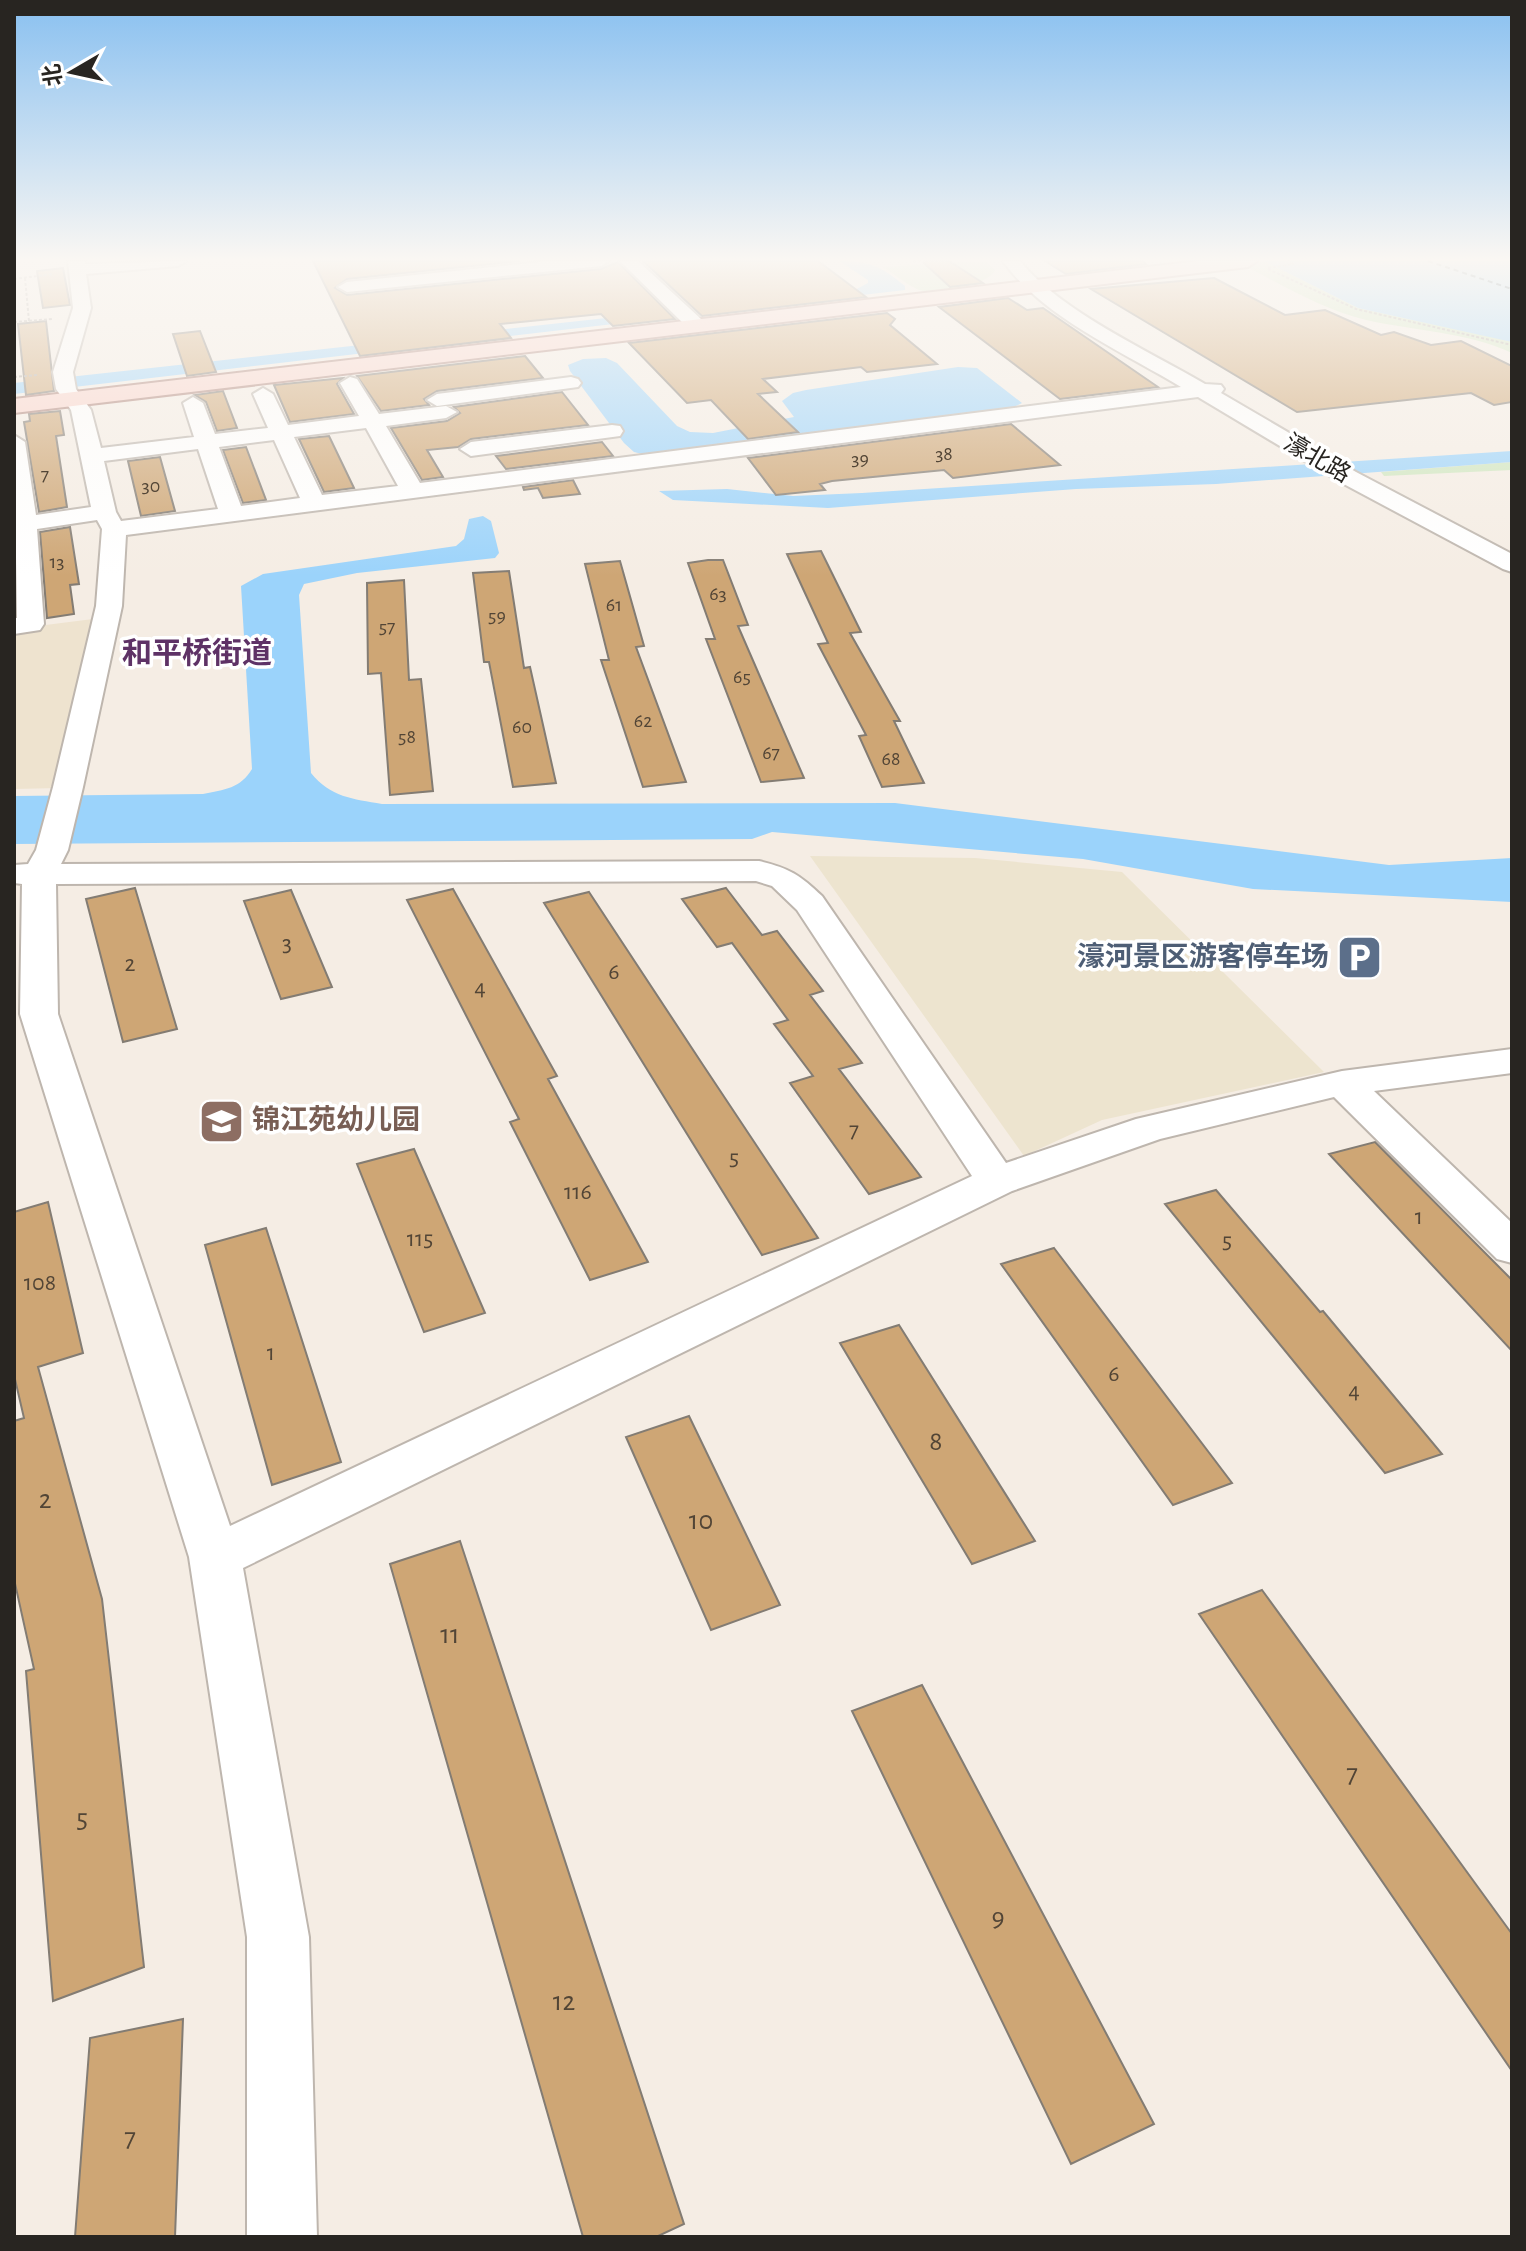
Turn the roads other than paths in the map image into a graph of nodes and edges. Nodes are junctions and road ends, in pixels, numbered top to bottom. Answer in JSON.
{"nodes":[{"id":1,"x":71,"y":366,"type":"edge"},
{"id":2,"x":262,"y":366,"type":"edge"},
{"id":3,"x":283,"y":366,"type":"edge"},
{"id":4,"x":496,"y":366,"type":"dead end"},
{"id":5,"x":1169,"y":366,"type":"edge"},
{"id":6,"x":350,"y":383,"type":"dead end"},
{"id":7,"x":571,"y":383,"type":"dead end"},
{"id":8,"x":67,"y":389,"type":"junction"},
{"id":9,"x":517,"y":390,"type":"junction"},
{"id":10,"x":1208,"y":390,"type":"junction"},
{"id":11,"x":263,"y":394,"type":"dead end"},
{"id":12,"x":14,"y":399,"type":"edge"},
{"id":13,"x":193,"y":403,"type":"dead end"},
{"id":14,"x":14,"y":406,"type":"edge"},
{"id":15,"x":450,"y":418,"type":"junction"},
{"id":16,"x":372,"y":421,"type":"junction"},
{"id":17,"x":612,"y":431,"type":"dead end"},
{"id":18,"x":280,"y":432,"type":"junction"},
{"id":19,"x":558,"y":438,"type":"junction"},
{"id":20,"x":207,"y":441,"type":"junction"},
{"id":21,"x":14,"y":442,"type":"edge"},
{"id":22,"x":93,"y":456,"type":"junction"},
{"id":23,"x":584,"y":468,"type":"junction"},
{"id":24,"x":1342,"y":468,"type":"junction"},
{"id":25,"x":494,"y":480,"type":"junction"},
{"id":26,"x":412,"y":490,"type":"junction"},
{"id":27,"x":314,"y":503,"type":"junction"},
{"id":28,"x":231,"y":512,"type":"junction"},
{"id":29,"x":109,"y":520,"type":"junction"},
{"id":30,"x":19,"y":524,"type":"edge"},
{"id":31,"x":1512,"y":552,"type":"edge"},
{"id":32,"x":1512,"y":564,"type":"edge"},
{"id":33,"x":14,"y":626,"type":"edge"},
{"id":34,"x":35,"y":866,"type":"edge"},
{"id":35,"x":1512,"y":1061,"type":"edge"},
{"id":36,"x":1342,"y":1083,"type":"junction"},
{"id":37,"x":997,"y":1181,"type":"junction"},
{"id":38,"x":1512,"y":1248,"type":"edge"},
{"id":39,"x":215,"y":1557,"type":"junction"},
{"id":40,"x":282,"y":2237,"type":"edge"}],
"edges":[{"from":1,"to":8,"type":"street"},
{"from":2,"to":8,"type":"main road"},
{"from":3,"to":8,"type":"main road"},
{"from":4,"to":9,"type":"street"},
{"from":5,"to":10,"type":"street","name":"濠北路"},
{"from":6,"to":16,"type":"street"},
{"from":7,"to":9,"type":"street"},
{"from":8,"to":12,"type":"main road"},
{"from":8,"to":14,"type":"main road"},
{"from":8,"to":22,"type":"street"},
{"from":9,"to":15,"type":"street"},
{"from":9,"to":19,"type":"street"},
{"from":10,"to":23,"type":"street"},
{"from":10,"to":24,"type":"street","name":"濠北路"},
{"from":11,"to":18,"type":"street"},
{"from":13,"to":20,"type":"street"},
{"from":15,"to":16,"type":"street"},
{"from":15,"to":19,"type":"street"},
{"from":15,"to":25,"type":"street"},
{"from":16,"to":18,"type":"street"},
{"from":16,"to":26,"type":"street"},
{"from":17,"to":19,"type":"street"},
{"from":18,"to":20,"type":"street"},
{"from":18,"to":27,"type":"street"},
{"from":19,"to":23,"type":"street"},
{"from":20,"to":22,"type":"street"},
{"from":20,"to":28,"type":"street"},
{"from":21,"to":30,"type":"street"},
{"from":22,"to":29,"type":"street"},
{"from":23,"to":25,"type":"street"},
{"from":24,"to":31,"type":"street","name":"濠北路"},
{"from":24,"to":32,"type":"street","name":"濠北路"},
{"from":25,"to":26,"type":"street"},
{"from":26,"to":27,"type":"street"},
{"from":27,"to":28,"type":"street"},
{"from":28,"to":29,"type":"street"},
{"from":29,"to":30,"type":"street"},
{"from":29,"to":34,"type":"street"},
{"from":30,"to":33,"type":"street"},
{"from":34,"to":37,"type":"street"},
{"from":34,"to":39,"type":"street"},
{"from":35,"to":36,"type":"street"},
{"from":36,"to":37,"type":"street"},
{"from":36,"to":38,"type":"street"},
{"from":37,"to":39,"type":"street"},
{"from":39,"to":40,"type":"street"}]}
